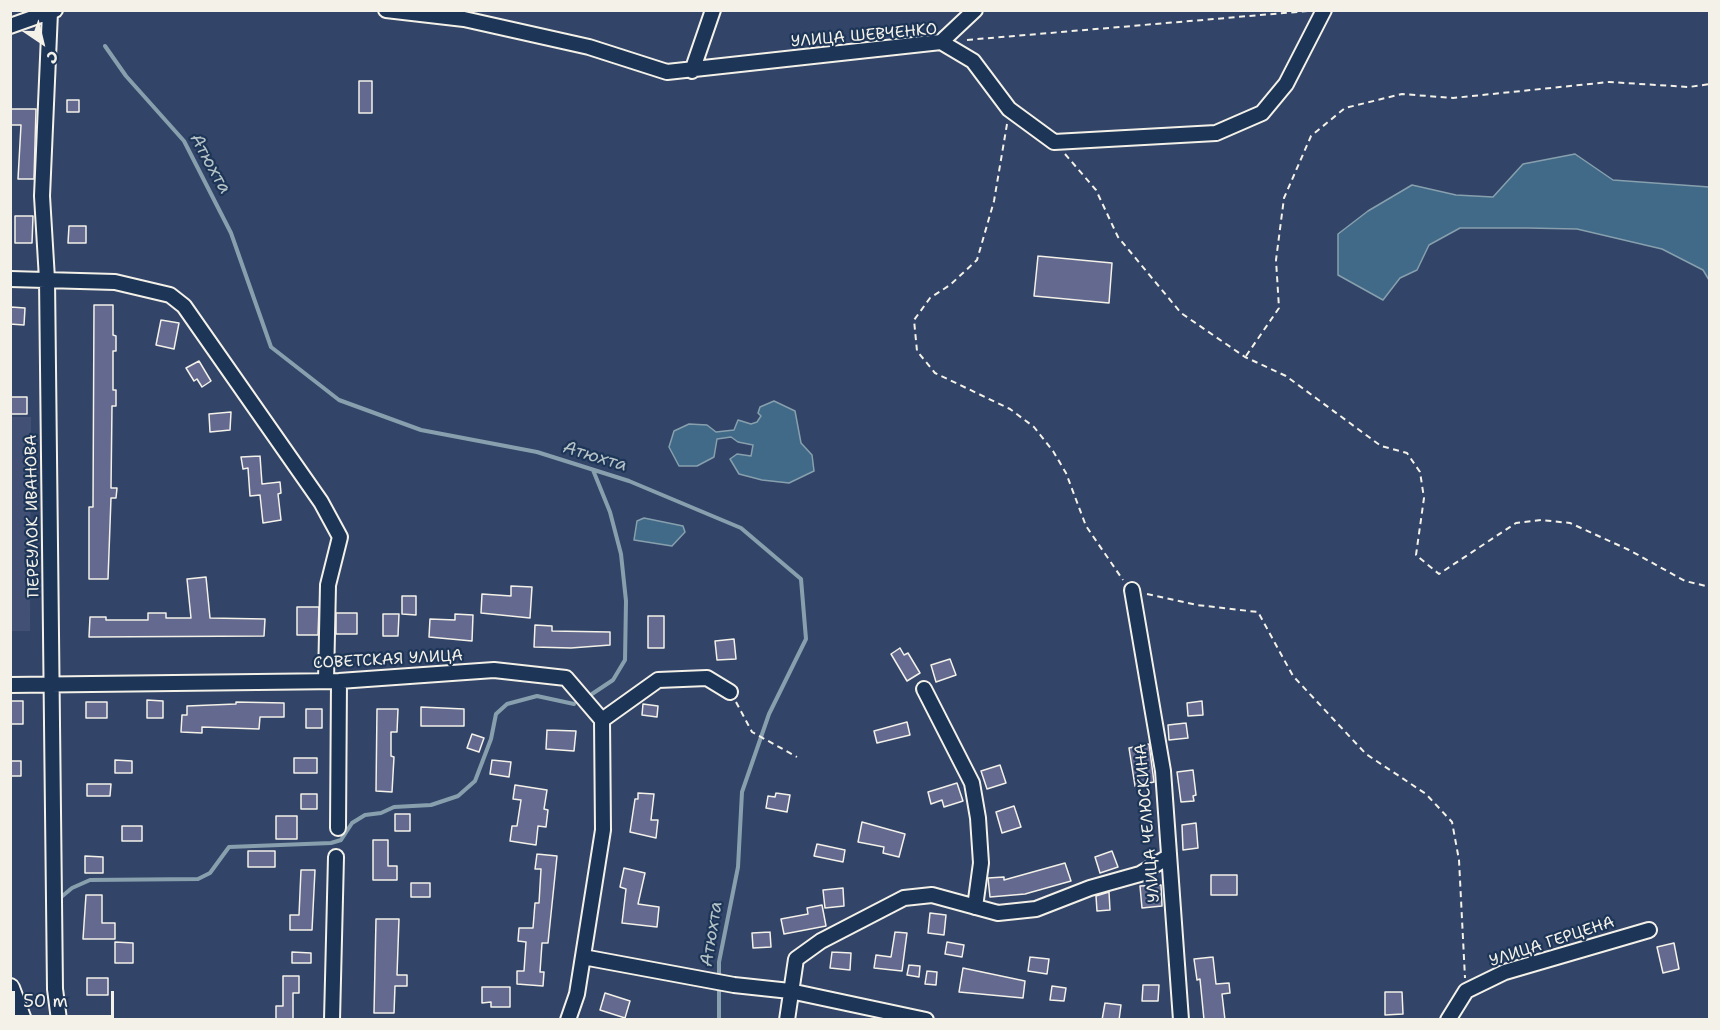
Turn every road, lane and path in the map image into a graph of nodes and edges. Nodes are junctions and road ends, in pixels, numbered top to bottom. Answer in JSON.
{"nodes":[{"id":1,"x":386,"y":10,"type":"edge"},
{"id":2,"x":713,"y":10,"type":"edge"},
{"id":3,"x":975,"y":10,"type":"edge"},
{"id":4,"x":1316,"y":10,"type":"edge"},
{"id":5,"x":1324,"y":10,"type":"edge"},
{"id":6,"x":52,"y":11,"type":"edge"},
{"id":7,"x":465,"y":15,"type":"edge"},
{"id":8,"x":10,"y":26,"type":"edge"},
{"id":9,"x":941,"y":42,"type":"junction"},
{"id":10,"x":692,"y":70,"type":"junction"},
{"id":11,"x":1710,"y":84,"type":"edge"},
{"id":12,"x":1009,"y":109,"type":"junction"},
{"id":13,"x":1054,"y":142,"type":"junction"},
{"id":14,"x":10,"y":279,"type":"edge"},
{"id":15,"x":47,"y":279,"type":"junction"},
{"id":16,"x":1245,"y":357,"type":"junction"},
{"id":17,"x":1710,"y":587,"type":"edge"},
{"id":18,"x":1132,"y":590,"type":"junction"},
{"id":19,"x":333,"y":681,"type":"junction"},
{"id":20,"x":51,"y":684,"type":"junction"},
{"id":21,"x":10,"y":685,"type":"edge"},
{"id":22,"x":924,"y":689,"type":"dead end"},
{"id":23,"x":730,"y":692,"type":"joint"},
{"id":24,"x":602,"y":720,"type":"junction"},
{"id":25,"x":797,"y":757,"type":"dead end"},
{"id":26,"x":338,"y":828,"type":"dead end"},
{"id":27,"x":336,"y":857,"type":"dead end"},
{"id":28,"x":1168,"y":857,"type":"junction"},
{"id":29,"x":975,"y":907,"type":"junction"},
{"id":30,"x":1649,"y":930,"type":"dead end"},
{"id":31,"x":583,"y":957,"type":"junction"},
{"id":32,"x":10,"y":988,"type":"edge"},
{"id":33,"x":790,"y":991,"type":"junction"},
{"id":34,"x":1466,"y":991,"type":"junction"},
{"id":35,"x":22,"y":1020,"type":"edge"},
{"id":36,"x":58,"y":1020,"type":"edge"},
{"id":37,"x":332,"y":1020,"type":"edge"},
{"id":38,"x":568,"y":1020,"type":"edge"},
{"id":39,"x":788,"y":1020,"type":"edge"},
{"id":40,"x":926,"y":1020,"type":"edge"},
{"id":41,"x":1181,"y":1020,"type":"edge"},
{"id":42,"x":1448,"y":1020,"type":"edge"}],
"edges":[{"from":1,"to":7,"type":"street","name":"УЛИЦА ШЕВЧЕНКО"},
{"from":2,"to":10,"type":"street"},
{"from":3,"to":9,"type":"street"},
{"from":4,"to":9,"type":"path"},
{"from":5,"to":13,"type":"street"},
{"from":6,"to":8,"type":"street"},
{"from":6,"to":15,"type":"street","name":"ПЕРЕУЛОК ИВАНОВА"},
{"from":7,"to":10,"type":"street","name":"УЛИЦА ШЕВЧЕНКО"},
{"from":9,"to":10,"type":"street","name":"УЛИЦА ШЕВЧЕНКО"},
{"from":9,"to":12,"type":"street","name":"УЛИЦА ШЕВЧЕНКО"},
{"from":11,"to":16,"type":"path"},
{"from":12,"to":13,"type":"street","name":"УЛИЦА ШЕВЧЕНКО"},
{"from":12,"to":18,"type":"path"},
{"from":13,"to":16,"type":"path"},
{"from":14,"to":15,"type":"street"},
{"from":15,"to":19,"type":"street"},
{"from":15,"to":20,"type":"street","name":"ПЕРЕУЛОК ИВАНОВА"},
{"from":16,"to":17,"type":"path"},
{"from":18,"to":28,"type":"street","name":"УЛИЦА ЧЕЛЮСКИНА"},
{"from":18,"to":34,"type":"path"},
{"from":19,"to":20,"type":"street","name":"СОВЕТСКАЯ УЛИЦА"},
{"from":19,"to":24,"type":"street","name":"СОВЕТСКАЯ УЛИЦА"},
{"from":19,"to":26,"type":"street"},
{"from":20,"to":21,"type":"street","name":"СОВЕТСКАЯ УЛИЦА"},
{"from":20,"to":36,"type":"street","name":"ПЕРЕУЛОК ИВАНОВА"},
{"from":22,"to":29,"type":"street"},
{"from":23,"to":24,"type":"street"},
{"from":23,"to":25,"type":"path"},
{"from":24,"to":31,"type":"street"},
{"from":27,"to":37,"type":"street"},
{"from":28,"to":29,"type":"street"},
{"from":28,"to":41,"type":"street","name":"УЛИЦА ЧЕЛЮСКИНА"},
{"from":29,"to":33,"type":"street"},
{"from":30,"to":34,"type":"street","name":"УЛИЦА ГЕРЦЕНА"},
{"from":31,"to":33,"type":"street"},
{"from":31,"to":38,"type":"street"},
{"from":32,"to":35,"type":"main road"},
{"from":33,"to":39,"type":"street"},
{"from":33,"to":40,"type":"street"},
{"from":34,"to":42,"type":"street"}]}
